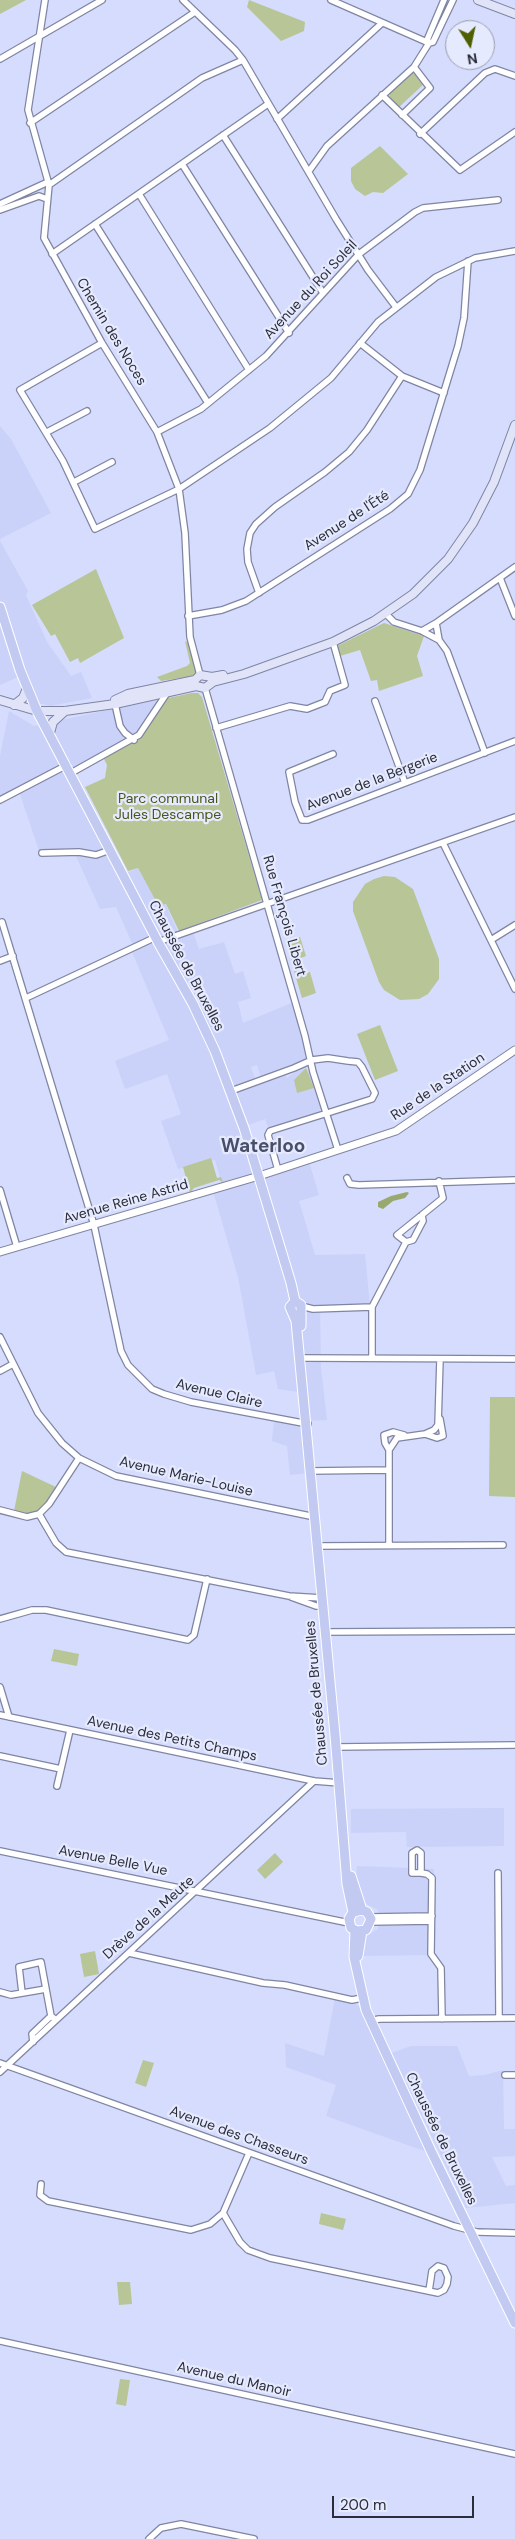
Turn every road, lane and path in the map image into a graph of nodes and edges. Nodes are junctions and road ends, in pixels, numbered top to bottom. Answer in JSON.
{"nodes":[{"id":1,"x":45,"y":0,"type":"edge"},
{"id":2,"x":102,"y":0,"type":"edge"},
{"id":3,"x":183,"y":0,"type":"edge"},
{"id":4,"x":331,"y":0,"type":"edge"},
{"id":5,"x":444,"y":0,"type":"edge"},
{"id":6,"x":453,"y":0,"type":"edge"},
{"id":7,"x":478,"y":0,"type":"edge"},
{"id":8,"x":195,"y":12,"type":"junction"},
{"id":9,"x":515,"y":14,"type":"edge"},
{"id":10,"x":382,"y":23,"type":"junction"},
{"id":11,"x":38,"y":36,"type":"junction"},
{"id":12,"x":429,"y":43,"type":"junction"},
{"id":13,"x":0,"y":59,"type":"edge"},
{"id":14,"x":243,"y":60,"type":"junction"},
{"id":15,"x":414,"y":67,"type":"junction"},
{"id":16,"x":515,"y":76,"type":"edge"},
{"id":17,"x":382,"y":95,"type":"junction"},
{"id":18,"x":268,"y":104,"type":"junction"},
{"id":19,"x":402,"y":115,"type":"junction"},
{"id":20,"x":277,"y":119,"type":"junction"},
{"id":21,"x":30,"y":123,"type":"junction"},
{"id":22,"x":515,"y":132,"type":"edge"},
{"id":23,"x":420,"y":134,"type":"junction"},
{"id":24,"x":223,"y":135,"type":"junction"},
{"id":25,"x":182,"y":164,"type":"junction"},
{"id":26,"x":309,"y":171,"type":"junction"},
{"id":27,"x":49,"y":184,"type":"junction"},
{"id":28,"x":138,"y":194,"type":"junction"},
{"id":29,"x":48,"y":199,"type":"junction"},
{"id":30,"x":498,"y":200,"type":"dead end"},
{"id":31,"x":0,"y":204,"type":"edge"},
{"id":32,"x":0,"y":210,"type":"edge"},
{"id":33,"x":95,"y":224,"type":"junction"},
{"id":34,"x":515,"y":251,"type":"edge"},
{"id":35,"x":52,"y":254,"type":"junction"},
{"id":36,"x":359,"y":254,"type":"junction"},
{"id":37,"x":468,"y":261,"type":"junction"},
{"id":38,"x":323,"y":293,"type":"junction"},
{"id":39,"x":396,"y":307,"type":"junction"},
{"id":40,"x":289,"y":333,"type":"junction"},
{"id":41,"x":102,"y":343,"type":"junction"},
{"id":42,"x":360,"y":343,"type":"junction"},
{"id":43,"x":250,"y":370,"type":"junction"},
{"id":44,"x":402,"y":376,"type":"junction"},
{"id":45,"x":444,"y":393,"type":"junction"},
{"id":46,"x":208,"y":403,"type":"junction"},
{"id":47,"x":87,"y":411,"type":"dead end"},
{"id":48,"x":515,"y":425,"type":"edge"},
{"id":49,"x":47,"y":432,"type":"junction"},
{"id":50,"x":157,"y":432,"type":"junction"},
{"id":51,"x":112,"y":462,"type":"dead end"},
{"id":52,"x":74,"y":482,"type":"junction"},
{"id":53,"x":179,"y":489,"type":"junction"},
{"id":54,"x":515,"y":567,"type":"edge"},
{"id":55,"x":500,"y":578,"type":"junction"},
{"id":56,"x":259,"y":593,"type":"junction"},
{"id":57,"x":0,"y":606,"type":"edge"},
{"id":58,"x":386,"y":614,"type":"junction"},
{"id":59,"x":188,"y":616,"type":"junction"},
{"id":60,"x":515,"y":616,"type":"edge"},
{"id":61,"x":436,"y":623,"type":"junction"},
{"id":62,"x":422,"y":631,"type":"junction"},
{"id":63,"x":439,"y":640,"type":"junction"},
{"id":64,"x":333,"y":642,"type":"junction"},
{"id":65,"x":202,"y":682,"type":"junction"},
{"id":66,"x":27,"y":688,"type":"junction"},
{"id":67,"x":167,"y":693,"type":"junction"},
{"id":68,"x":0,"y":700,"type":"edge"},
{"id":69,"x":375,"y":701,"type":"dead end"},
{"id":70,"x":112,"y":703,"type":"junction"},
{"id":71,"x":14,"y":705,"type":"junction"},
{"id":72,"x":37,"y":711,"type":"junction"},
{"id":73,"x":65,"y":711,"type":"junction"},
{"id":74,"x":216,"y":728,"type":"junction"},
{"id":75,"x":50,"y":733,"type":"junction"},
{"id":76,"x":134,"y":740,"type":"junction"},
{"id":77,"x":515,"y":742,"type":"edge"},
{"id":78,"x":485,"y":753,"type":"junction"},
{"id":79,"x":333,"y":754,"type":"dead end"},
{"id":80,"x":69,"y":769,"type":"junction"},
{"id":81,"x":405,"y":783,"type":"junction"},
{"id":82,"x":0,"y":800,"type":"edge"},
{"id":83,"x":515,"y":817,"type":"edge"},
{"id":84,"x":443,"y":843,"type":"junction"},
{"id":85,"x":110,"y":850,"type":"junction"},
{"id":86,"x":42,"y":854,"type":"dead end"},
{"id":87,"x":268,"y":904,"type":"junction"},
{"id":88,"x":2,"y":922,"type":"dead end"},
{"id":89,"x":515,"y":925,"type":"edge"},
{"id":90,"x":157,"y":940,"type":"junction"},
{"id":91,"x":491,"y":940,"type":"junction"},
{"id":92,"x":13,"y":956,"type":"junction"},
{"id":93,"x":0,"y":961,"type":"edge"},
{"id":94,"x":515,"y":989,"type":"edge"},
{"id":95,"x":26,"y":998,"type":"junction"},
{"id":96,"x":515,"y":1050,"type":"edge"},
{"id":97,"x":312,"y":1060,"type":"junction"},
{"id":98,"x":231,"y":1091,"type":"junction"},
{"id":99,"x":326,"y":1114,"type":"junction"},
{"id":100,"x":338,"y":1150,"type":"junction"},
{"id":101,"x":278,"y":1170,"type":"junction"},
{"id":102,"x":259,"y":1176,"type":"junction"},
{"id":103,"x":347,"y":1178,"type":"dead end"},
{"id":104,"x":515,"y":1180,"type":"edge"},
{"id":105,"x":439,"y":1181,"type":"junction"},
{"id":106,"x":0,"y":1190,"type":"edge"},
{"id":107,"x":422,"y":1216,"type":"junction"},
{"id":108,"x":94,"y":1225,"type":"junction"},
{"id":109,"x":406,"y":1242,"type":"junction"},
{"id":110,"x":17,"y":1247,"type":"junction"},
{"id":111,"x":0,"y":1252,"type":"edge"},
{"id":112,"x":297,"y":1307,"type":"junction"},
{"id":113,"x":372,"y":1307,"type":"junction"},
{"id":114,"x":0,"y":1337,"type":"edge"},
{"id":115,"x":372,"y":1358,"type":"junction"},
{"id":116,"x":440,"y":1359,"type":"junction"},
{"id":117,"x":515,"y":1359,"type":"edge"},
{"id":118,"x":302,"y":1362,"type":"junction"},
{"id":119,"x":13,"y":1364,"type":"junction"},
{"id":120,"x":0,"y":1371,"type":"edge"},
{"id":121,"x":440,"y":1419,"type":"junction"},
{"id":122,"x":307,"y":1424,"type":"junction"},
{"id":123,"x":425,"y":1434,"type":"junction"},
{"id":124,"x":405,"y":1435,"type":"junction"},
{"id":125,"x":389,"y":1450,"type":"junction"},
{"id":126,"x":80,"y":1458,"type":"junction"},
{"id":127,"x":388,"y":1470,"type":"junction"},
{"id":128,"x":311,"y":1471,"type":"junction"},
{"id":129,"x":0,"y":1510,"type":"edge"},
{"id":130,"x":39,"y":1514,"type":"junction"},
{"id":131,"x":315,"y":1516,"type":"junction"},
{"id":132,"x":388,"y":1545,"type":"junction"},
{"id":133,"x":503,"y":1545,"type":"dead end"},
{"id":134,"x":318,"y":1546,"type":"junction"},
{"id":135,"x":207,"y":1579,"type":"junction"},
{"id":136,"x":323,"y":1602,"type":"junction"},
{"id":137,"x":0,"y":1619,"type":"edge"},
{"id":138,"x":515,"y":1631,"type":"edge"},
{"id":139,"x":325,"y":1632,"type":"junction"},
{"id":140,"x":0,"y":1687,"type":"edge"},
{"id":141,"x":0,"y":1715,"type":"edge"},
{"id":142,"x":9,"y":1717,"type":"junction"},
{"id":143,"x":70,"y":1730,"type":"junction"},
{"id":144,"x":515,"y":1746,"type":"edge"},
{"id":145,"x":336,"y":1747,"type":"junction"},
{"id":146,"x":0,"y":1756,"type":"edge"},
{"id":147,"x":60,"y":1769,"type":"junction"},
{"id":148,"x":314,"y":1781,"type":"junction"},
{"id":149,"x":340,"y":1783,"type":"junction"},
{"id":150,"x":57,"y":1786,"type":"dead end"},
{"id":151,"x":0,"y":1851,"type":"edge"},
{"id":152,"x":421,"y":1873,"type":"dead end"},
{"id":153,"x":498,"y":1873,"type":"dead end"},
{"id":154,"x":197,"y":1891,"type":"junction"},
{"id":155,"x":432,"y":1918,"type":"junction"},
{"id":156,"x":370,"y":1919,"type":"junction"},
{"id":157,"x":355,"y":1921,"type":"junction"},
{"id":158,"x":129,"y":1953,"type":"junction"},
{"id":159,"x":46,"y":1990,"type":"junction"},
{"id":160,"x":0,"y":1992,"type":"edge"},
{"id":161,"x":22,"y":1993,"type":"junction"},
{"id":162,"x":362,"y":1998,"type":"junction"},
{"id":163,"x":53,"y":2018,"type":"junction"},
{"id":164,"x":499,"y":2018,"type":"junction"},
{"id":165,"x":515,"y":2018,"type":"edge"},
{"id":166,"x":442,"y":2019,"type":"junction"},
{"id":167,"x":370,"y":2021,"type":"junction"},
{"id":168,"x":0,"y":2063,"type":"edge"},
{"id":169,"x":7,"y":2066,"type":"junction"},
{"id":170,"x":0,"y":2072,"type":"edge"},
{"id":171,"x":505,"y":2075,"type":"dead end"},
{"id":172,"x":515,"y":2075,"type":"edge"},
{"id":173,"x":249,"y":2153,"type":"junction"},
{"id":174,"x":41,"y":2184,"type":"dead end"},
{"id":175,"x":223,"y":2213,"type":"junction"},
{"id":176,"x":470,"y":2230,"type":"junction"},
{"id":177,"x":515,"y":2233,"type":"edge"},
{"id":178,"x":429,"y":2291,"type":"junction"},
{"id":179,"x":515,"y":2323,"type":"edge"},
{"id":180,"x":0,"y":2341,"type":"edge"},
{"id":181,"x":515,"y":2454,"type":"edge"},
{"id":182,"x":149,"y":2539,"type":"edge"},
{"id":183,"x":254,"y":2539,"type":"edge"}],
"edges":[{"from":1,"to":11,"type":"street","name":"Chemin des Noces"},
{"from":2,"to":11,"type":"street"},
{"from":3,"to":8,"type":"street"},
{"from":4,"to":10,"type":"street"},
{"from":5,"to":12,"type":"street"},
{"from":6,"to":12,"type":"street"},
{"from":7,"to":9,"type":"main road"},
{"from":8,"to":14,"type":"street"},
{"from":8,"to":21,"type":"street"},
{"from":10,"to":12,"type":"street"},
{"from":10,"to":20,"type":"street"},
{"from":11,"to":13,"type":"street"},
{"from":11,"to":21,"type":"street","name":"Chemin des Noces"},
{"from":12,"to":15,"type":"street"},
{"from":14,"to":18,"type":"street"},
{"from":14,"to":27,"type":"street"},
{"from":15,"to":17,"type":"street"},
{"from":15,"to":19,"type":"street"},
{"from":16,"to":23,"type":"street"},
{"from":17,"to":19,"type":"street"},
{"from":17,"to":26,"type":"street"},
{"from":18,"to":20,"type":"street"},
{"from":18,"to":24,"type":"street"},
{"from":19,"to":23,"type":"street"},
{"from":20,"to":26,"type":"street"},
{"from":21,"to":27,"type":"street","name":"Chemin des Noces"},
{"from":22,"to":23,"type":"street"},
{"from":24,"to":25,"type":"street"},
{"from":24,"to":38,"type":"street"},
{"from":25,"to":28,"type":"street"},
{"from":25,"to":40,"type":"street"},
{"from":26,"to":36,"type":"street"},
{"from":27,"to":29,"type":"street","name":"Chemin des Noces"},
{"from":27,"to":31,"type":"street"},
{"from":28,"to":33,"type":"street"},
{"from":28,"to":43,"type":"street"},
{"from":29,"to":32,"type":"street"},
{"from":29,"to":35,"type":"street","name":"Chemin des Noces"},
{"from":30,"to":36,"type":"street","name":"Avenue du Roi Soleil"},
{"from":33,"to":35,"type":"street"},
{"from":33,"to":46,"type":"street"},
{"from":34,"to":37,"type":"street"},
{"from":35,"to":41,"type":"street","name":"Chemin des Noces"},
{"from":36,"to":38,"type":"street","name":"Avenue du Roi Soleil"},
{"from":36,"to":39,"type":"street"},
{"from":37,"to":39,"type":"street"},
{"from":37,"to":45,"type":"street","name":"Avenue de l'Été"},
{"from":38,"to":40,"type":"street","name":"Avenue du Roi Soleil"},
{"from":39,"to":42,"type":"street"},
{"from":40,"to":43,"type":"street","name":"Avenue du Roi Soleil"},
{"from":41,"to":49,"type":"street"},
{"from":41,"to":50,"type":"street","name":"Chemin des Noces"},
{"from":42,"to":44,"type":"street"},
{"from":42,"to":53,"type":"street"},
{"from":43,"to":46,"type":"street","name":"Avenue du Roi Soleil"},
{"from":44,"to":45,"type":"street"},
{"from":44,"to":56,"type":"street"},
{"from":45,"to":56,"type":"street","name":"Avenue de l'Été"},
{"from":46,"to":50,"type":"street","name":"Avenue du Roi Soleil"},
{"from":47,"to":49,"type":"street"},
{"from":48,"to":58,"type":"main road"},
{"from":49,"to":52,"type":"street"},
{"from":50,"to":53,"type":"street","name":"Chemin des Noces"},
{"from":51,"to":52,"type":"street"},
{"from":52,"to":53,"type":"street"},
{"from":53,"to":59,"type":"street","name":"Chemin des Noces"},
{"from":54,"to":55,"type":"street"},
{"from":55,"to":60,"type":"street"},
{"from":55,"to":61,"type":"street"},
{"from":56,"to":59,"type":"street","name":"Avenue de l'Été"},
{"from":57,"to":66,"type":"main road","name":"Chaussée de Bruxelles"},
{"from":58,"to":62,"type":"street"},
{"from":58,"to":64,"type":"main road"},
{"from":59,"to":65,"type":"street","name":"Chemin des Noces"},
{"from":61,"to":62,"type":"street"},
{"from":61,"to":63,"type":"street"},
{"from":62,"to":63,"type":"street"},
{"from":63,"to":78,"type":"street"},
{"from":64,"to":65,"type":"main road"},
{"from":64,"to":74,"type":"street"},
{"from":65,"to":67,"type":"main road"},
{"from":65,"to":70,"type":"main road"},
{"from":65,"to":74,"type":"street","name":"Rue François Libert"},
{"from":66,"to":71,"type":"main road"},
{"from":66,"to":72,"type":"main road","name":"Chaussée de Bruxelles"},
{"from":67,"to":70,"type":"main road"},
{"from":67,"to":76,"type":"street"},
{"from":68,"to":71,"type":"main road"},
{"from":69,"to":81,"type":"street"},
{"from":70,"to":73,"type":"main road"},
{"from":70,"to":76,"type":"street"},
{"from":71,"to":72,"type":"main road"},
{"from":72,"to":73,"type":"main road"},
{"from":72,"to":75,"type":"main road","name":"Chaussée de Bruxelles"},
{"from":73,"to":75,"type":"main road"},
{"from":74,"to":87,"type":"street","name":"Rue François Libert"},
{"from":75,"to":80,"type":"main road","name":"Chaussée de Bruxelles"},
{"from":76,"to":80,"type":"street"},
{"from":77,"to":78,"type":"street","name":"Avenue de la Bergerie"},
{"from":78,"to":81,"type":"street","name":"Avenue de la Bergerie"},
{"from":79,"to":81,"type":"street","name":"Avenue de la Bergerie"},
{"from":80,"to":82,"type":"street"},
{"from":80,"to":85,"type":"main road","name":"Chaussée de Bruxelles"},
{"from":83,"to":84,"type":"street"},
{"from":84,"to":87,"type":"street"},
{"from":84,"to":91,"type":"street"},
{"from":85,"to":86,"type":"street"},
{"from":85,"to":90,"type":"main road","name":"Chaussée de Bruxelles"},
{"from":87,"to":90,"type":"street"},
{"from":87,"to":97,"type":"street","name":"Rue François Libert"},
{"from":88,"to":92,"type":"street","name":"Avenue Claire"},
{"from":89,"to":91,"type":"street"},
{"from":90,"to":95,"type":"street"},
{"from":90,"to":98,"type":"main road","name":"Chaussée de Bruxelles"},
{"from":91,"to":94,"type":"street"},
{"from":92,"to":93,"type":"street"},
{"from":92,"to":95,"type":"street","name":"Avenue Claire"},
{"from":95,"to":108,"type":"street","name":"Avenue Claire"},
{"from":96,"to":100,"type":"street","name":"Rue de la Station"},
{"from":97,"to":98,"type":"street"},
{"from":97,"to":99,"type":"street","name":"Rue François Libert"},
{"from":97,"to":99,"type":"street"},
{"from":98,"to":102,"type":"main road","name":"Chaussée de Bruxelles"},
{"from":99,"to":100,"type":"street","name":"Rue François Libert"},
{"from":99,"to":101,"type":"street"},
{"from":100,"to":101,"type":"street","name":"Rue de la Station"},
{"from":101,"to":102,"type":"street","name":"Rue de la Station"},
{"from":102,"to":108,"type":"street","name":"Avenue Reine Astrid"},
{"from":102,"to":112,"type":"main road","name":"Chaussée de Bruxelles"},
{"from":103,"to":105,"type":"street"},
{"from":104,"to":105,"type":"street"},
{"from":105,"to":107,"type":"street"},
{"from":106,"to":110,"type":"street"},
{"from":107,"to":109,"type":"street"},
{"from":107,"to":109,"type":"street"},
{"from":108,"to":110,"type":"street","name":"Avenue Reine Astrid"},
{"from":108,"to":122,"type":"street","name":"Avenue Claire"},
{"from":109,"to":113,"type":"street"},
{"from":110,"to":111,"type":"street","name":"Avenue Reine Astrid"},
{"from":112,"to":113,"type":"street"},
{"from":112,"to":118,"type":"main road","name":"Chaussée de Bruxelles"},
{"from":112,"to":118,"type":"main road","name":"Chaussée de Bruxelles"},
{"from":113,"to":115,"type":"street"},
{"from":114,"to":119,"type":"street","name":"Avenue Marie-Louise"},
{"from":115,"to":116,"type":"street"},
{"from":115,"to":118,"type":"street"},
{"from":116,"to":117,"type":"street"},
{"from":116,"to":121,"type":"street"},
{"from":118,"to":122,"type":"main road","name":"Chaussée de Bruxelles"},
{"from":119,"to":120,"type":"street"},
{"from":119,"to":126,"type":"street","name":"Avenue Marie-Louise"},
{"from":121,"to":123,"type":"street"},
{"from":121,"to":123,"type":"street"},
{"from":122,"to":128,"type":"main road","name":"Chaussée de Bruxelles"},
{"from":123,"to":124,"type":"street"},
{"from":124,"to":125,"type":"street"},
{"from":124,"to":125,"type":"street"},
{"from":125,"to":127,"type":"street"},
{"from":126,"to":130,"type":"street"},
{"from":126,"to":131,"type":"street","name":"Avenue Marie-Louise"},
{"from":127,"to":128,"type":"street"},
{"from":127,"to":132,"type":"street"},
{"from":128,"to":131,"type":"main road","name":"Chaussée de Bruxelles"},
{"from":129,"to":130,"type":"street"},
{"from":130,"to":135,"type":"street"},
{"from":131,"to":134,"type":"main road","name":"Chaussée de Bruxelles"},
{"from":132,"to":133,"type":"street"},
{"from":132,"to":134,"type":"street"},
{"from":134,"to":136,"type":"main road","name":"Chaussée de Bruxelles"},
{"from":135,"to":136,"type":"street"},
{"from":135,"to":137,"type":"street"},
{"from":136,"to":139,"type":"main road","name":"Chaussée de Bruxelles"},
{"from":138,"to":139,"type":"street"},
{"from":139,"to":145,"type":"main road","name":"Chaussée de Bruxelles"},
{"from":140,"to":142,"type":"street"},
{"from":141,"to":142,"type":"street","name":"Avenue des Petits Champs"},
{"from":142,"to":143,"type":"street","name":"Avenue des Petits Champs"},
{"from":143,"to":147,"type":"street"},
{"from":143,"to":148,"type":"street","name":"Avenue des Petits Champs"},
{"from":144,"to":145,"type":"street"},
{"from":145,"to":149,"type":"main road","name":"Chaussée de Bruxelles"},
{"from":146,"to":147,"type":"street"},
{"from":147,"to":150,"type":"street"},
{"from":148,"to":149,"type":"street","name":"Avenue des Petits Champs"},
{"from":148,"to":154,"type":"street","name":"Drève de la Meute"},
{"from":149,"to":157,"type":"main road","name":"Chaussée de Bruxelles"},
{"from":151,"to":154,"type":"street","name":"Avenue Belle Vue"},
{"from":152,"to":155,"type":"street"},
{"from":153,"to":164,"type":"street"},
{"from":154,"to":157,"type":"street","name":"Avenue Belle Vue"},
{"from":154,"to":158,"type":"street","name":"Drève de la Meute"},
{"from":155,"to":156,"type":"street"},
{"from":155,"to":166,"type":"street"},
{"from":156,"to":157,"type":"main road"},
{"from":156,"to":157,"type":"main road"},
{"from":157,"to":162,"type":"main road","name":"Chaussée de Bruxelles"},
{"from":158,"to":162,"type":"street"},
{"from":158,"to":163,"type":"street","name":"Drève de la Meute"},
{"from":159,"to":161,"type":"street"},
{"from":159,"to":161,"type":"street"},
{"from":159,"to":163,"type":"street"},
{"from":160,"to":161,"type":"street"},
{"from":162,"to":167,"type":"main road","name":"Chaussée de Bruxelles"},
{"from":163,"to":169,"type":"street","name":"Drève de la Meute"},
{"from":164,"to":165,"type":"street"},
{"from":164,"to":166,"type":"street"},
{"from":166,"to":167,"type":"street"},
{"from":167,"to":176,"type":"main road","name":"Chaussée de Bruxelles"},
{"from":168,"to":169,"type":"street","name":"Avenue des Chasseurs"},
{"from":169,"to":170,"type":"street","name":"Drève de la Meute"},
{"from":169,"to":173,"type":"street","name":"Avenue des Chasseurs"},
{"from":171,"to":172,"type":"street"},
{"from":173,"to":175,"type":"street"},
{"from":173,"to":176,"type":"street","name":"Avenue des Chasseurs"},
{"from":174,"to":175,"type":"street"},
{"from":175,"to":178,"type":"street"},
{"from":176,"to":177,"type":"street","name":"Avenue des Chasseurs"},
{"from":176,"to":179,"type":"main road","name":"Chaussée de Bruxelles"},
{"from":178,"to":178,"type":"street"},
{"from":180,"to":181,"type":"street","name":"Avenue du Manoir"},
{"from":182,"to":183,"type":"street"}]}
